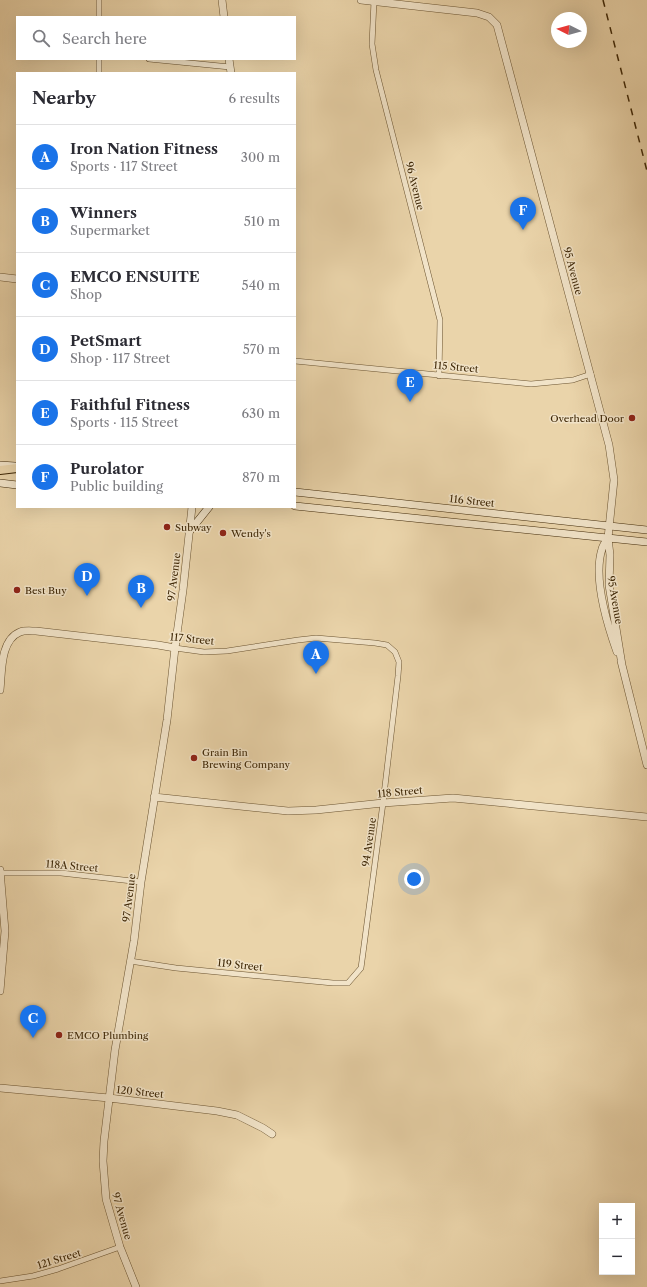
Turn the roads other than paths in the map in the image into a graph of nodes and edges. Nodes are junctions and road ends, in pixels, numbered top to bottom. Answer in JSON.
{"nodes":[{"id":1,"x":99,"y":0,"type":"edge"},
{"id":2,"x":222,"y":0,"type":"edge"},
{"id":3,"x":361,"y":0,"type":"edge"},
{"id":4,"x":374,"y":1,"type":"junction"},
{"id":5,"x":99,"y":16,"type":"edge"},
{"id":6,"x":224,"y":16,"type":"edge"},
{"id":7,"x":99,"y":60,"type":"edge"},
{"id":8,"x":156,"y":60,"type":"edge"},
{"id":9,"x":229,"y":60,"type":"edge"},
{"id":10,"x":230,"y":70,"type":"edge"},
{"id":11,"x":99,"y":72,"type":"edge"},
{"id":12,"x":0,"y":277,"type":"edge"},
{"id":13,"x":16,"y":279,"type":"edge"},
{"id":14,"x":296,"y":361,"type":"edge"},
{"id":15,"x":591,"y":374,"type":"junction"},
{"id":16,"x":439,"y":376,"type":"junction"},
{"id":17,"x":0,"y":465,"type":"edge"},
{"id":18,"x":16,"y":467,"type":"edge"},
{"id":19,"x":16,"y":467,"type":"edge"},
{"id":20,"x":0,"y":470,"type":"edge"},
{"id":21,"x":0,"y":483,"type":"edge"},
{"id":22,"x":16,"y":484,"type":"edge"},
{"id":23,"x":296,"y":492,"type":"edge"},
{"id":24,"x":296,"y":506,"type":"edge"},
{"id":25,"x":192,"y":508,"type":"edge"},
{"id":26,"x":208,"y":508,"type":"edge"},
{"id":27,"x":609,"y":526,"type":"junction"},
{"id":28,"x":647,"y":530,"type":"edge"},
{"id":29,"x":189,"y":532,"type":"junction"},
{"id":30,"x":608,"y":538,"type":"junction"},
{"id":31,"x":647,"y":542,"type":"edge"},
{"id":32,"x":175,"y":648,"type":"junction"},
{"id":33,"x":396,"y":652,"type":"joint"},
{"id":34,"x":0,"y":690,"type":"edge"},
{"id":35,"x":647,"y":765,"type":"edge"},
{"id":36,"x":154,"y":797,"type":"junction"},
{"id":37,"x":383,"y":803,"type":"junction"},
{"id":38,"x":647,"y":816,"type":"edge"},
{"id":39,"x":0,"y":872,"type":"edge"},
{"id":40,"x":141,"y":882,"type":"junction"},
{"id":41,"x":130,"y":961,"type":"junction"},
{"id":42,"x":348,"y":982,"type":"joint"},
{"id":43,"x":0,"y":992,"type":"edge"},
{"id":44,"x":0,"y":1088,"type":"edge"},
{"id":45,"x":109,"y":1098,"type":"junction"},
{"id":46,"x":272,"y":1134,"type":"dead end"},
{"id":47,"x":120,"y":1247,"type":"junction"},
{"id":48,"x":0,"y":1281,"type":"edge"},
{"id":49,"x":136,"y":1287,"type":"edge"}],
"edges":[{"from":1,"to":5,"type":"street"},
{"from":2,"to":6,"type":"street"},
{"from":3,"to":4,"type":"street"},
{"from":4,"to":15,"type":"street","name":"95 Avenue"},
{"from":4,"to":16,"type":"street","name":"96 Avenue"},
{"from":7,"to":11,"type":"street"},
{"from":8,"to":10,"type":"street"},
{"from":9,"to":10,"type":"street"},
{"from":12,"to":13,"type":"street"},
{"from":14,"to":16,"type":"street","name":"115 Street"},
{"from":15,"to":16,"type":"street","name":"115 Street"},
{"from":15,"to":27,"type":"street","name":"95 Avenue"},
{"from":17,"to":18,"type":"street"},
{"from":19,"to":20,"type":"main road"},
{"from":21,"to":22,"type":"street"},
{"from":23,"to":27,"type":"street","name":"116 Street"},
{"from":24,"to":30,"type":"street"},
{"from":25,"to":29,"type":"street","name":"97 Avenue"},
{"from":26,"to":29,"type":"street"},
{"from":27,"to":28,"type":"street","name":"116 Street"},
{"from":27,"to":30,"type":"street","name":"95 Avenue"},
{"from":29,"to":32,"type":"street","name":"97 Avenue"},
{"from":30,"to":31,"type":"street"},
{"from":30,"to":35,"type":"street","name":"95 Avenue"},
{"from":32,"to":33,"type":"street","name":"117 Street"},
{"from":32,"to":34,"type":"street","name":"117 Street"},
{"from":32,"to":36,"type":"street","name":"97 Avenue"},
{"from":33,"to":37,"type":"street","name":"94 Avenue"},
{"from":36,"to":37,"type":"street","name":"118 Street"},
{"from":36,"to":40,"type":"street","name":"97 Avenue"},
{"from":37,"to":38,"type":"street","name":"118 Street"},
{"from":37,"to":42,"type":"street","name":"94 Avenue"},
{"from":39,"to":40,"type":"street","name":"118A Street"},
{"from":39,"to":43,"type":"street"},
{"from":40,"to":41,"type":"street","name":"97 Avenue"},
{"from":41,"to":42,"type":"street","name":"119 Street"},
{"from":41,"to":45,"type":"street","name":"97 Avenue"},
{"from":44,"to":45,"type":"street","name":"120 Street"},
{"from":45,"to":46,"type":"street","name":"120 Street"},
{"from":45,"to":47,"type":"street","name":"97 Avenue"},
{"from":47,"to":48,"type":"street","name":"121 Street"},
{"from":47,"to":49,"type":"street","name":"97 Avenue"}]}
